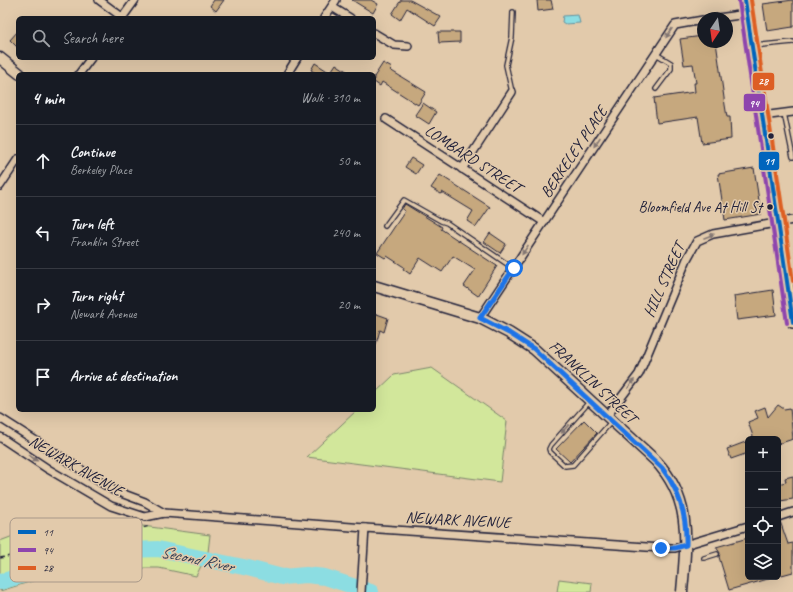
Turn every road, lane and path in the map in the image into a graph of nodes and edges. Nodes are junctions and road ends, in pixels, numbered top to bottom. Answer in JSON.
{"nodes":[{"id":1,"x":99,"y":0,"type":"edge"},
{"id":2,"x":135,"y":0,"type":"edge"},
{"id":3,"x":336,"y":0,"type":"edge"},
{"id":4,"x":745,"y":0,"type":"edge"},
{"id":5,"x":332,"y":7,"type":"junction"},
{"id":6,"x":513,"y":12,"type":"dead end"},
{"id":7,"x":747,"y":14,"type":"junction"},
{"id":8,"x":119,"y":16,"type":"edge"},
{"id":9,"x":123,"y":16,"type":"edge"},
{"id":10,"x":325,"y":16,"type":"edge"},
{"id":11,"x":347,"y":16,"type":"edge"},
{"id":12,"x":733,"y":16,"type":"edge"},
{"id":13,"x":697,"y":21,"type":"edge"},
{"id":14,"x":376,"y":33,"type":"edge"},
{"id":15,"x":793,"y":42,"type":"edge"},
{"id":16,"x":408,"y":46,"type":"dead end"},
{"id":17,"x":752,"y":46,"type":"junction"},
{"id":18,"x":656,"y":54,"type":"junction"},
{"id":19,"x":0,"y":58,"type":"edge"},
{"id":20,"x":90,"y":60,"type":"edge"},
{"id":21,"x":296,"y":60,"type":"edge"},
{"id":22,"x":18,"y":72,"type":"edge"},
{"id":23,"x":80,"y":72,"type":"edge"},
{"id":24,"x":288,"y":72,"type":"edge"},
{"id":25,"x":656,"y":89,"type":"dead end"},
{"id":26,"x":512,"y":92,"type":"joint"},
{"id":27,"x":793,"y":112,"type":"edge"},
{"id":28,"x":784,"y":113,"type":"junction"},
{"id":29,"x":762,"y":116,"type":"junction"},
{"id":30,"x":386,"y":119,"type":"dead end"},
{"id":31,"x":793,"y":157,"type":"edge"},
{"id":32,"x":16,"y":163,"type":"edge"},
{"id":33,"x":462,"y":168,"type":"junction"},
{"id":34,"x":0,"y":186,"type":"edge"},
{"id":35,"x":793,"y":220,"type":"edge"},
{"id":36,"x":544,"y":222,"type":"junction"},
{"id":37,"x":778,"y":222,"type":"junction"},
{"id":38,"x":385,"y":226,"type":"dead end"},
{"id":39,"x":514,"y":268,"type":"junction"},
{"id":40,"x":376,"y":287,"type":"edge"},
{"id":41,"x":480,"y":318,"type":"junction"},
{"id":42,"x":793,"y":322,"type":"edge"},
{"id":43,"x":590,"y":400,"type":"junction"},
{"id":44,"x":0,"y":418,"type":"edge"},
{"id":45,"x":610,"y":418,"type":"junction"},
{"id":46,"x":0,"y":437,"type":"edge"},
{"id":47,"x":793,"y":512,"type":"edge"},
{"id":48,"x":164,"y":513,"type":"junction"},
{"id":49,"x":781,"y":516,"type":"edge"},
{"id":50,"x":150,"y":526,"type":"dead end"},
{"id":51,"x":745,"y":527,"type":"edge"},
{"id":52,"x":142,"y":528,"type":"edge"},
{"id":53,"x":364,"y":528,"type":"junction"},
{"id":54,"x":686,"y":545,"type":"junction"},
{"id":55,"x":717,"y":554,"type":"dead end"},
{"id":56,"x":10,"y":556,"type":"edge"},
{"id":57,"x":0,"y":558,"type":"edge"},
{"id":58,"x":704,"y":558,"type":"dead end"},
{"id":59,"x":361,"y":592,"type":"edge"},
{"id":60,"x":682,"y":592,"type":"edge"}],
"edges":[{"from":1,"to":8,"type":"street"},
{"from":2,"to":9,"type":"street"},
{"from":3,"to":5,"type":"street"},
{"from":4,"to":7,"type":"main road"},
{"from":5,"to":10,"type":"street"},
{"from":5,"to":11,"type":"street"},
{"from":6,"to":26,"type":"lane"},
{"from":7,"to":12,"type":"street"},
{"from":7,"to":17,"type":"main road"},
{"from":13,"to":18,"type":"street","name":"BERKELEY PLACE","one_way":true},
{"from":14,"to":16,"type":"street"},
{"from":15,"to":17,"type":"lane"},
{"from":17,"to":29,"type":"main road"},
{"from":18,"to":25,"type":"lane"},
{"from":18,"to":36,"type":"street","name":"BERKELEY PLACE","one_way":true},
{"from":19,"to":22,"type":"main road"},
{"from":20,"to":23,"type":"street"},
{"from":21,"to":24,"type":"street"},
{"from":26,"to":33,"type":"street"},
{"from":27,"to":28,"type":"street"},
{"from":28,"to":29,"type":"street"},
{"from":28,"to":31,"type":"lane"},
{"from":29,"to":37,"type":"main road"},
{"from":30,"to":33,"type":"street","name":"LOMBARD STREET"},
{"from":32,"to":34,"type":"street"},
{"from":33,"to":36,"type":"street","name":"LOMBARD STREET"},
{"from":35,"to":37,"type":"street","name":"HILL STREET"},
{"from":36,"to":39,"type":"street","name":"BERKELEY PLACE","one_way":true},
{"from":37,"to":42,"type":"main road"},
{"from":45,"to":37,"type":"street","name":"HILL STREET","one_way":true},
{"from":38,"to":39,"type":"lane"},
{"from":39,"to":41,"type":"street","name":"BERKELEY PLACE"},
{"from":40,"to":41,"type":"main road","name":"FRANKLIN STREET"},
{"from":41,"to":43,"type":"main road","name":"FRANKLIN STREET"},
{"from":43,"to":45,"type":"main road","name":"FRANKLIN STREET"},
{"from":43,"to":45,"type":"lane","one_way":true},
{"from":44,"to":48,"type":"street","name":"NEWARK AVENUE"},
{"from":45,"to":54,"type":"main road","name":"FRANKLIN STREET"},
{"from":46,"to":48,"type":"street","name":"NEWARK AVENUE","one_way":true},
{"from":47,"to":49,"type":"street"},
{"from":48,"to":53,"type":"street","name":"NEWARK AVENUE"},
{"from":50,"to":52,"type":"path"},
{"from":51,"to":54,"type":"street","name":"NEWARK AVENUE"},
{"from":53,"to":54,"type":"street","name":"NEWARK AVENUE"},
{"from":53,"to":59,"type":"street"},
{"from":54,"to":60,"type":"main road","name":"FRANKLIN STREET"},
{"from":55,"to":58,"type":"lane"},
{"from":56,"to":57,"type":"path"}]}
